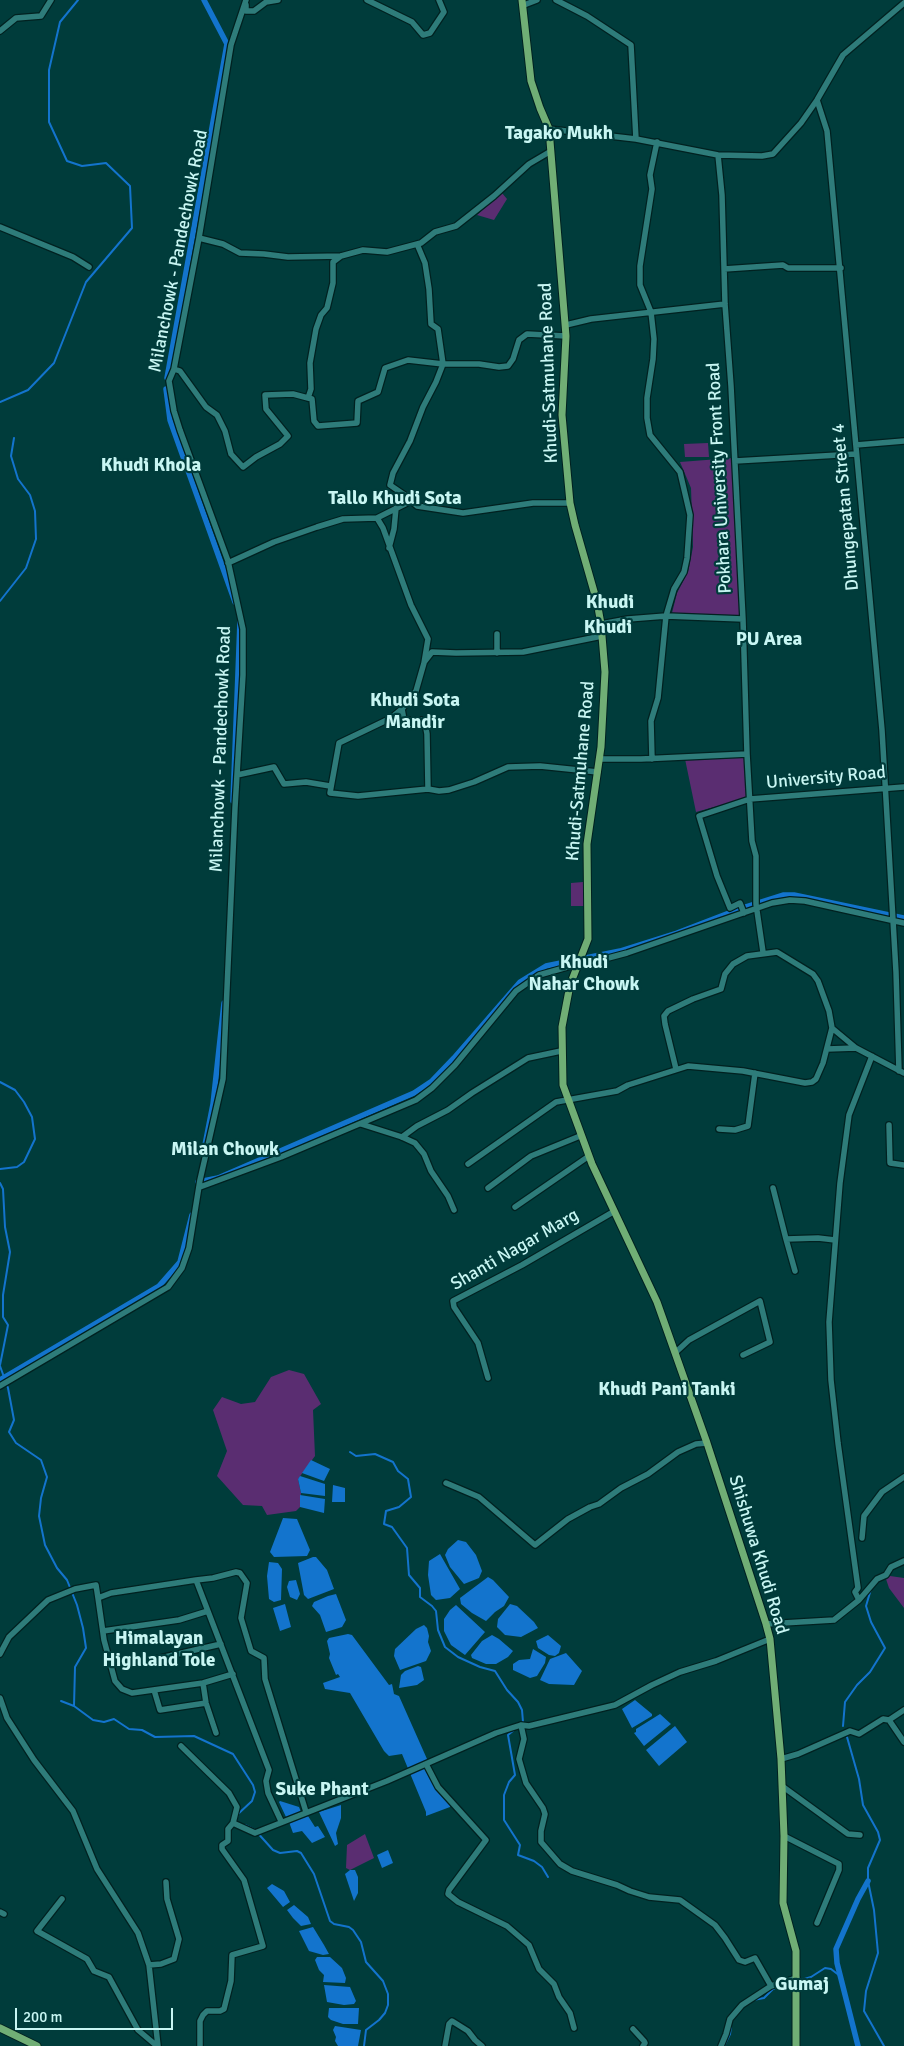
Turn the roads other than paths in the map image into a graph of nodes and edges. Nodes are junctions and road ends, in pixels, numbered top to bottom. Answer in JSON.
{"nodes":[{"id":1,"x":51,"y":0,"type":"edge"},
{"id":2,"x":246,"y":0,"type":"edge"},
{"id":3,"x":278,"y":0,"type":"edge"},
{"id":4,"x":367,"y":0,"type":"edge"},
{"id":5,"x":439,"y":0,"type":"edge"},
{"id":6,"x":537,"y":0,"type":"edge"},
{"id":7,"x":556,"y":0,"type":"edge"},
{"id":8,"x":523,"y":3,"type":"edge"},
{"id":9,"x":904,"y":3,"type":"edge"},
{"id":10,"x":0,"y":31,"type":"edge"},
{"id":11,"x":817,"y":100,"type":"junction"},
{"id":12,"x":550,"y":129,"type":"junction"},
{"id":13,"x":636,"y":139,"type":"junction"},
{"id":14,"x":657,"y":142,"type":"junction"},
{"id":15,"x":550,"y":151,"type":"junction"},
{"id":16,"x":718,"y":155,"type":"junction"},
{"id":17,"x":0,"y":227,"type":"edge"},
{"id":18,"x":199,"y":238,"type":"junction"},
{"id":19,"x":417,"y":244,"type":"junction"},
{"id":20,"x":341,"y":256,"type":"junction"},
{"id":21,"x":89,"y":267,"type":"dead end"},
{"id":22,"x":841,"y":268,"type":"junction"},
{"id":23,"x":724,"y":269,"type":"junction"},
{"id":24,"x":725,"y":304,"type":"junction"},
{"id":25,"x":651,"y":312,"type":"junction"},
{"id":26,"x":566,"y":325,"type":"junction"},
{"id":27,"x":566,"y":336,"type":"junction"},
{"id":28,"x":443,"y":364,"type":"junction"},
{"id":29,"x":174,"y":369,"type":"junction"},
{"id":30,"x":308,"y":398,"type":"junction"},
{"id":31,"x":904,"y":440,"type":"edge"},
{"id":32,"x":856,"y":445,"type":"junction"},
{"id":33,"x":856,"y":454,"type":"junction"},
{"id":34,"x":735,"y":461,"type":"junction"},
{"id":35,"x":411,"y":501,"type":"junction"},
{"id":36,"x":570,"y":502,"type":"junction"},
{"id":37,"x":396,"y":508,"type":"junction"},
{"id":38,"x":376,"y":518,"type":"junction"},
{"id":39,"x":389,"y":548,"type":"junction"},
{"id":40,"x":228,"y":562,"type":"junction"},
{"id":41,"x":666,"y":616,"type":"junction"},
{"id":42,"x":743,"y":619,"type":"junction"},
{"id":43,"x":601,"y":624,"type":"junction"},
{"id":44,"x":496,"y":634,"type":"dead end"},
{"id":45,"x":602,"y":636,"type":"junction"},
{"id":46,"x":427,"y":644,"type":"junction"},
{"id":47,"x":432,"y":652,"type":"junction"},
{"id":48,"x":497,"y":653,"type":"junction"},
{"id":49,"x":424,"y":663,"type":"junction"},
{"id":50,"x":402,"y":709,"type":"junction"},
{"id":51,"x":391,"y":718,"type":"junction"},
{"id":52,"x":404,"y":720,"type":"junction"},
{"id":53,"x":747,"y":754,"type":"junction"},
{"id":54,"x":600,"y":758,"type":"junction"},
{"id":55,"x":652,"y":759,"type":"junction"},
{"id":56,"x":598,"y":772,"type":"junction"},
{"id":57,"x":237,"y":775,"type":"junction"},
{"id":58,"x":327,"y":786,"type":"junction"},
{"id":59,"x":904,"y":787,"type":"edge"},
{"id":60,"x":885,"y":788,"type":"junction"},
{"id":61,"x":428,"y":789,"type":"junction"},
{"id":62,"x":750,"y":799,"type":"junction"},
{"id":63,"x":757,"y":909,"type":"junction"},
{"id":64,"x":744,"y":913,"type":"junction"},
{"id":65,"x":892,"y":918,"type":"junction"},
{"id":66,"x":904,"y":923,"type":"edge"},
{"id":67,"x":764,"y":952,"type":"junction"},
{"id":68,"x":578,"y":963,"type":"junction"},
{"id":69,"x":832,"y":1028,"type":"junction"},
{"id":70,"x":856,"y":1048,"type":"junction"},
{"id":71,"x":828,"y":1049,"type":"junction"},
{"id":72,"x":561,"y":1051,"type":"junction"},
{"id":73,"x":872,"y":1056,"type":"junction"},
{"id":74,"x":676,"y":1070,"type":"junction"},
{"id":75,"x":901,"y":1072,"type":"edge"},
{"id":76,"x":755,"y":1073,"type":"junction"},
{"id":77,"x":568,"y":1099,"type":"junction"},
{"id":78,"x":361,"y":1124,"type":"junction"},
{"id":79,"x":889,"y":1125,"type":"dead end"},
{"id":80,"x":719,"y":1129,"type":"dead end"},
{"id":81,"x":580,"y":1136,"type":"junction"},
{"id":82,"x":402,"y":1137,"type":"junction"},
{"id":83,"x":589,"y":1156,"type":"junction"},
{"id":84,"x":468,"y":1164,"type":"dead end"},
{"id":85,"x":904,"y":1165,"type":"edge"},
{"id":86,"x":200,"y":1187,"type":"junction"},
{"id":87,"x":488,"y":1188,"type":"dead end"},
{"id":88,"x":773,"y":1188,"type":"dead end"},
{"id":89,"x":515,"y":1207,"type":"dead end"},
{"id":90,"x":454,"y":1210,"type":"dead end"},
{"id":91,"x":613,"y":1212,"type":"junction"},
{"id":92,"x":786,"y":1239,"type":"junction"},
{"id":93,"x":835,"y":1240,"type":"junction"},
{"id":94,"x":795,"y":1271,"type":"dead end"},
{"id":95,"x":676,"y":1352,"type":"junction"},
{"id":96,"x":742,"y":1355,"type":"dead end"},
{"id":97,"x":488,"y":1378,"type":"dead end"},
{"id":98,"x":0,"y":1386,"type":"edge"},
{"id":99,"x":707,"y":1443,"type":"junction"},
{"id":100,"x":904,"y":1477,"type":"edge"},
{"id":101,"x":446,"y":1483,"type":"dead end"},
{"id":102,"x":862,"y":1538,"type":"dead end"},
{"id":103,"x":904,"y":1562,"type":"edge"},
{"id":104,"x":196,"y":1580,"type":"junction"},
{"id":105,"x":98,"y":1598,"type":"junction"},
{"id":106,"x":859,"y":1600,"type":"junction"},
{"id":107,"x":208,"y":1611,"type":"junction"},
{"id":108,"x":766,"y":1624,"type":"junction"},
{"id":109,"x":103,"y":1631,"type":"junction"},
{"id":110,"x":770,"y":1639,"type":"junction"},
{"id":111,"x":221,"y":1644,"type":"junction"},
{"id":112,"x":0,"y":1654,"type":"edge"},
{"id":113,"x":110,"y":1660,"type":"junction"},
{"id":114,"x":233,"y":1674,"type":"junction"},
{"id":115,"x":203,"y":1682,"type":"junction"},
{"id":116,"x":154,"y":1690,"type":"junction"},
{"id":117,"x":0,"y":1698,"type":"edge"},
{"id":118,"x":206,"y":1703,"type":"junction"},
{"id":119,"x":904,"y":1710,"type":"edge"},
{"id":120,"x":889,"y":1720,"type":"junction"},
{"id":121,"x":521,"y":1725,"type":"junction"},
{"id":122,"x":216,"y":1733,"type":"dead end"},
{"id":123,"x":904,"y":1742,"type":"edge"},
{"id":124,"x":181,"y":1746,"type":"dead end"},
{"id":125,"x":781,"y":1759,"type":"junction"},
{"id":126,"x":426,"y":1764,"type":"junction"},
{"id":127,"x":782,"y":1786,"type":"junction"},
{"id":128,"x":306,"y":1812,"type":"junction"},
{"id":129,"x":282,"y":1821,"type":"junction"},
{"id":130,"x":233,"y":1822,"type":"junction"},
{"id":131,"x":860,"y":1835,"type":"dead end"},
{"id":132,"x":784,"y":1836,"type":"junction"},
{"id":133,"x":166,"y":1882,"type":"dead end"},
{"id":134,"x":62,"y":1899,"type":"dead end"},
{"id":135,"x":817,"y":1922,"type":"dead end"},
{"id":136,"x":149,"y":1965,"type":"junction"},
{"id":137,"x":796,"y":1978,"type":"junction"},
{"id":138,"x":770,"y":1986,"type":"junction"},
{"id":139,"x":0,"y":2028,"type":"edge"},
{"id":140,"x":574,"y":2028,"type":"dead end"},
{"id":141,"x":633,"y":2028,"type":"dead end"},
{"id":142,"x":36,"y":2046,"type":"edge"},
{"id":143,"x":158,"y":2046,"type":"edge"},
{"id":144,"x":200,"y":2046,"type":"edge"},
{"id":145,"x":445,"y":2046,"type":"edge"},
{"id":146,"x":482,"y":2046,"type":"edge"},
{"id":147,"x":643,"y":2046,"type":"edge"},
{"id":148,"x":721,"y":2046,"type":"edge"},
{"id":149,"x":796,"y":2046,"type":"edge"}],
"edges":[{"from":1,"to":10,"type":"street"},
{"from":2,"to":3,"type":"street"},
{"from":2,"to":18,"type":"street","name":"Milanchowk - Pandechowk Road"},
{"from":4,"to":5,"type":"street"},
{"from":6,"to":8,"type":"street"},
{"from":7,"to":13,"type":"street"},
{"from":8,"to":12,"type":"main road","name":"Khudi-Satmuhane Road"},
{"from":9,"to":11,"type":"street"},
{"from":11,"to":16,"type":"street"},
{"from":11,"to":22,"type":"street","name":"Dhungepatan Street 4"},
{"from":12,"to":13,"type":"street"},
{"from":12,"to":15,"type":"main road","name":"Khudi-Satmuhane Road"},
{"from":13,"to":14,"type":"street"},
{"from":14,"to":16,"type":"street"},
{"from":14,"to":25,"type":"street"},
{"from":15,"to":19,"type":"street"},
{"from":15,"to":26,"type":"main road","name":"Khudi-Satmuhane Road"},
{"from":16,"to":23,"type":"street","name":"Pokhara University Front Road"},
{"from":17,"to":21,"type":"street"},
{"from":18,"to":20,"type":"street"},
{"from":18,"to":29,"type":"street","name":"Milanchowk - Pandechowk Road"},
{"from":19,"to":20,"type":"street"},
{"from":19,"to":28,"type":"street"},
{"from":20,"to":30,"type":"street"},
{"from":22,"to":23,"type":"street"},
{"from":22,"to":32,"type":"street","name":"Dhungepatan Street 4"},
{"from":23,"to":24,"type":"street","name":"Pokhara University Front Road"},
{"from":24,"to":25,"type":"street"},
{"from":24,"to":34,"type":"street","name":"Pokhara University Front Road"},
{"from":25,"to":26,"type":"street"},
{"from":25,"to":41,"type":"street"},
{"from":26,"to":27,"type":"main road","name":"Khudi-Satmuhane Road"},
{"from":27,"to":28,"type":"street"},
{"from":27,"to":36,"type":"main road","name":"Khudi-Satmuhane Road"},
{"from":28,"to":30,"type":"street"},
{"from":28,"to":35,"type":"street"},
{"from":29,"to":30,"type":"street"},
{"from":29,"to":40,"type":"street","name":"Milanchowk - Pandechowk Road"},
{"from":31,"to":32,"type":"street"},
{"from":32,"to":33,"type":"street","name":"Dhungepatan Street 4"},
{"from":33,"to":34,"type":"street"},
{"from":33,"to":60,"type":"street","name":"Dhungepatan Street 4"},
{"from":34,"to":42,"type":"street","name":"Pokhara University Front Road"},
{"from":35,"to":36,"type":"street"},
{"from":35,"to":37,"type":"street"},
{"from":36,"to":43,"type":"main road","name":"Khudi-Satmuhane Road"},
{"from":37,"to":38,"type":"street"},
{"from":37,"to":39,"type":"street"},
{"from":38,"to":39,"type":"street"},
{"from":38,"to":40,"type":"street"},
{"from":39,"to":46,"type":"street"},
{"from":40,"to":57,"type":"street","name":"Milanchowk - Pandechowk Road"},
{"from":41,"to":42,"type":"street"},
{"from":41,"to":43,"type":"street"},
{"from":41,"to":55,"type":"street"},
{"from":42,"to":53,"type":"street","name":"Pokhara University Front Road"},
{"from":43,"to":45,"type":"main road","name":"Khudi-Satmuhane Road"},
{"from":44,"to":48,"type":"street"},
{"from":45,"to":48,"type":"street"},
{"from":45,"to":54,"type":"main road","name":"Khudi-Satmuhane Road"},
{"from":46,"to":47,"type":"street"},
{"from":46,"to":49,"type":"street"},
{"from":47,"to":48,"type":"street"},
{"from":47,"to":49,"type":"street"},
{"from":49,"to":50,"type":"street"},
{"from":50,"to":51,"type":"street"},
{"from":50,"to":52,"type":"street"},
{"from":51,"to":52,"type":"street"},
{"from":51,"to":58,"type":"street"},
{"from":52,"to":61,"type":"street"},
{"from":53,"to":55,"type":"street"},
{"from":53,"to":62,"type":"street","name":"Pokhara University Front Road"},
{"from":54,"to":55,"type":"street"},
{"from":54,"to":56,"type":"main road","name":"Khudi-Satmuhane Road"},
{"from":56,"to":61,"type":"street"},
{"from":56,"to":68,"type":"main road","name":"Khudi-Satmuhane Road"},
{"from":57,"to":58,"type":"street"},
{"from":57,"to":86,"type":"street","name":"Milanchowk - Pandechowk Road"},
{"from":58,"to":61,"type":"street"},
{"from":59,"to":60,"type":"street","name":"University Road"},
{"from":60,"to":62,"type":"street","name":"University Road"},
{"from":60,"to":65,"type":"street","name":"Dhungepatan Street 4"},
{"from":62,"to":63,"type":"street","name":"Pokhara University Front Road"},
{"from":62,"to":64,"type":"street","name":"University Road"},
{"from":63,"to":64,"type":"street"},
{"from":63,"to":65,"type":"street"},
{"from":63,"to":67,"type":"street","name":"Pokhara University Front Road"},
{"from":64,"to":68,"type":"street"},
{"from":65,"to":66,"type":"street"},
{"from":65,"to":75,"type":"street","name":"Dhungepatan Street 4"},
{"from":67,"to":69,"type":"street"},
{"from":67,"to":74,"type":"street"},
{"from":68,"to":72,"type":"main road","name":"Khudi-Satmuhane Road"},
{"from":68,"to":78,"type":"street"},
{"from":69,"to":70,"type":"street"},
{"from":69,"to":71,"type":"street"},
{"from":70,"to":71,"type":"street"},
{"from":70,"to":73,"type":"street"},
{"from":71,"to":76,"type":"street"},
{"from":72,"to":77,"type":"main road","name":"Shishuwa Khudi Road"},
{"from":72,"to":82,"type":"street"},
{"from":73,"to":75,"type":"street"},
{"from":73,"to":93,"type":"street"},
{"from":74,"to":76,"type":"street"},
{"from":74,"to":77,"type":"street"},
{"from":76,"to":80,"type":"street"},
{"from":77,"to":81,"type":"main road","name":"Shishuwa Khudi Road"},
{"from":77,"to":84,"type":"street"},
{"from":78,"to":82,"type":"street"},
{"from":78,"to":86,"type":"street"},
{"from":79,"to":85,"type":"street"},
{"from":81,"to":83,"type":"main road","name":"Shishuwa Khudi Road"},
{"from":81,"to":87,"type":"street"},
{"from":82,"to":90,"type":"street"},
{"from":83,"to":89,"type":"street"},
{"from":83,"to":91,"type":"main road","name":"Shishuwa Khudi Road"},
{"from":86,"to":98,"type":"street","name":"Milanchowk - Pandechowk Road"},
{"from":88,"to":92,"type":"street"},
{"from":91,"to":95,"type":"main road","name":"Shishuwa Khudi Road"},
{"from":91,"to":97,"type":"street","name":"Shanti Nagar Marg"},
{"from":92,"to":93,"type":"street"},
{"from":92,"to":94,"type":"street"},
{"from":93,"to":106,"type":"street"},
{"from":95,"to":96,"type":"street"},
{"from":95,"to":99,"type":"main road","name":"Shishuwa Khudi Road"},
{"from":99,"to":101,"type":"street"},
{"from":99,"to":108,"type":"main road","name":"Shishuwa Khudi Road"},
{"from":100,"to":102,"type":"street"},
{"from":103,"to":106,"type":"street"},
{"from":104,"to":105,"type":"street"},
{"from":104,"to":107,"type":"street"},
{"from":104,"to":128,"type":"street"},
{"from":105,"to":109,"type":"street"},
{"from":105,"to":112,"type":"street"},
{"from":106,"to":108,"type":"street"},
{"from":107,"to":109,"type":"street"},
{"from":107,"to":111,"type":"street"},
{"from":108,"to":110,"type":"main road","name":"Shishuwa Khudi Road"},
{"from":109,"to":113,"type":"street"},
{"from":110,"to":121,"type":"street"},
{"from":110,"to":125,"type":"main road","name":"Shishuwa Khudi Road"},
{"from":111,"to":113,"type":"street"},
{"from":111,"to":114,"type":"street"},
{"from":113,"to":116,"type":"street"},
{"from":114,"to":115,"type":"street"},
{"from":114,"to":129,"type":"street"},
{"from":115,"to":116,"type":"street"},
{"from":115,"to":118,"type":"street"},
{"from":116,"to":118,"type":"street"},
{"from":117,"to":136,"type":"street"},
{"from":118,"to":122,"type":"street"},
{"from":119,"to":120,"type":"street"},
{"from":120,"to":123,"type":"street"},
{"from":120,"to":125,"type":"street"},
{"from":121,"to":126,"type":"street"},
{"from":121,"to":138,"type":"street"},
{"from":124,"to":130,"type":"street"},
{"from":125,"to":127,"type":"main road","name":"Shishuwa Khudi Road"},
{"from":126,"to":128,"type":"street"},
{"from":126,"to":140,"type":"street"},
{"from":127,"to":131,"type":"street"},
{"from":127,"to":132,"type":"main road","name":"Shishuwa Khudi Road"},
{"from":128,"to":129,"type":"street"},
{"from":129,"to":130,"type":"street"},
{"from":130,"to":144,"type":"street"},
{"from":132,"to":135,"type":"street"},
{"from":132,"to":137,"type":"main road","name":"Shishuwa Khudi Road"},
{"from":133,"to":136,"type":"street"},
{"from":134,"to":143,"type":"street"},
{"from":136,"to":143,"type":"street"},
{"from":137,"to":138,"type":"street"},
{"from":137,"to":149,"type":"main road","name":"Shishuwa Khudi Road"},
{"from":138,"to":148,"type":"street"},
{"from":139,"to":142,"type":"main road"},
{"from":141,"to":147,"type":"street"},
{"from":145,"to":146,"type":"street"}]}
